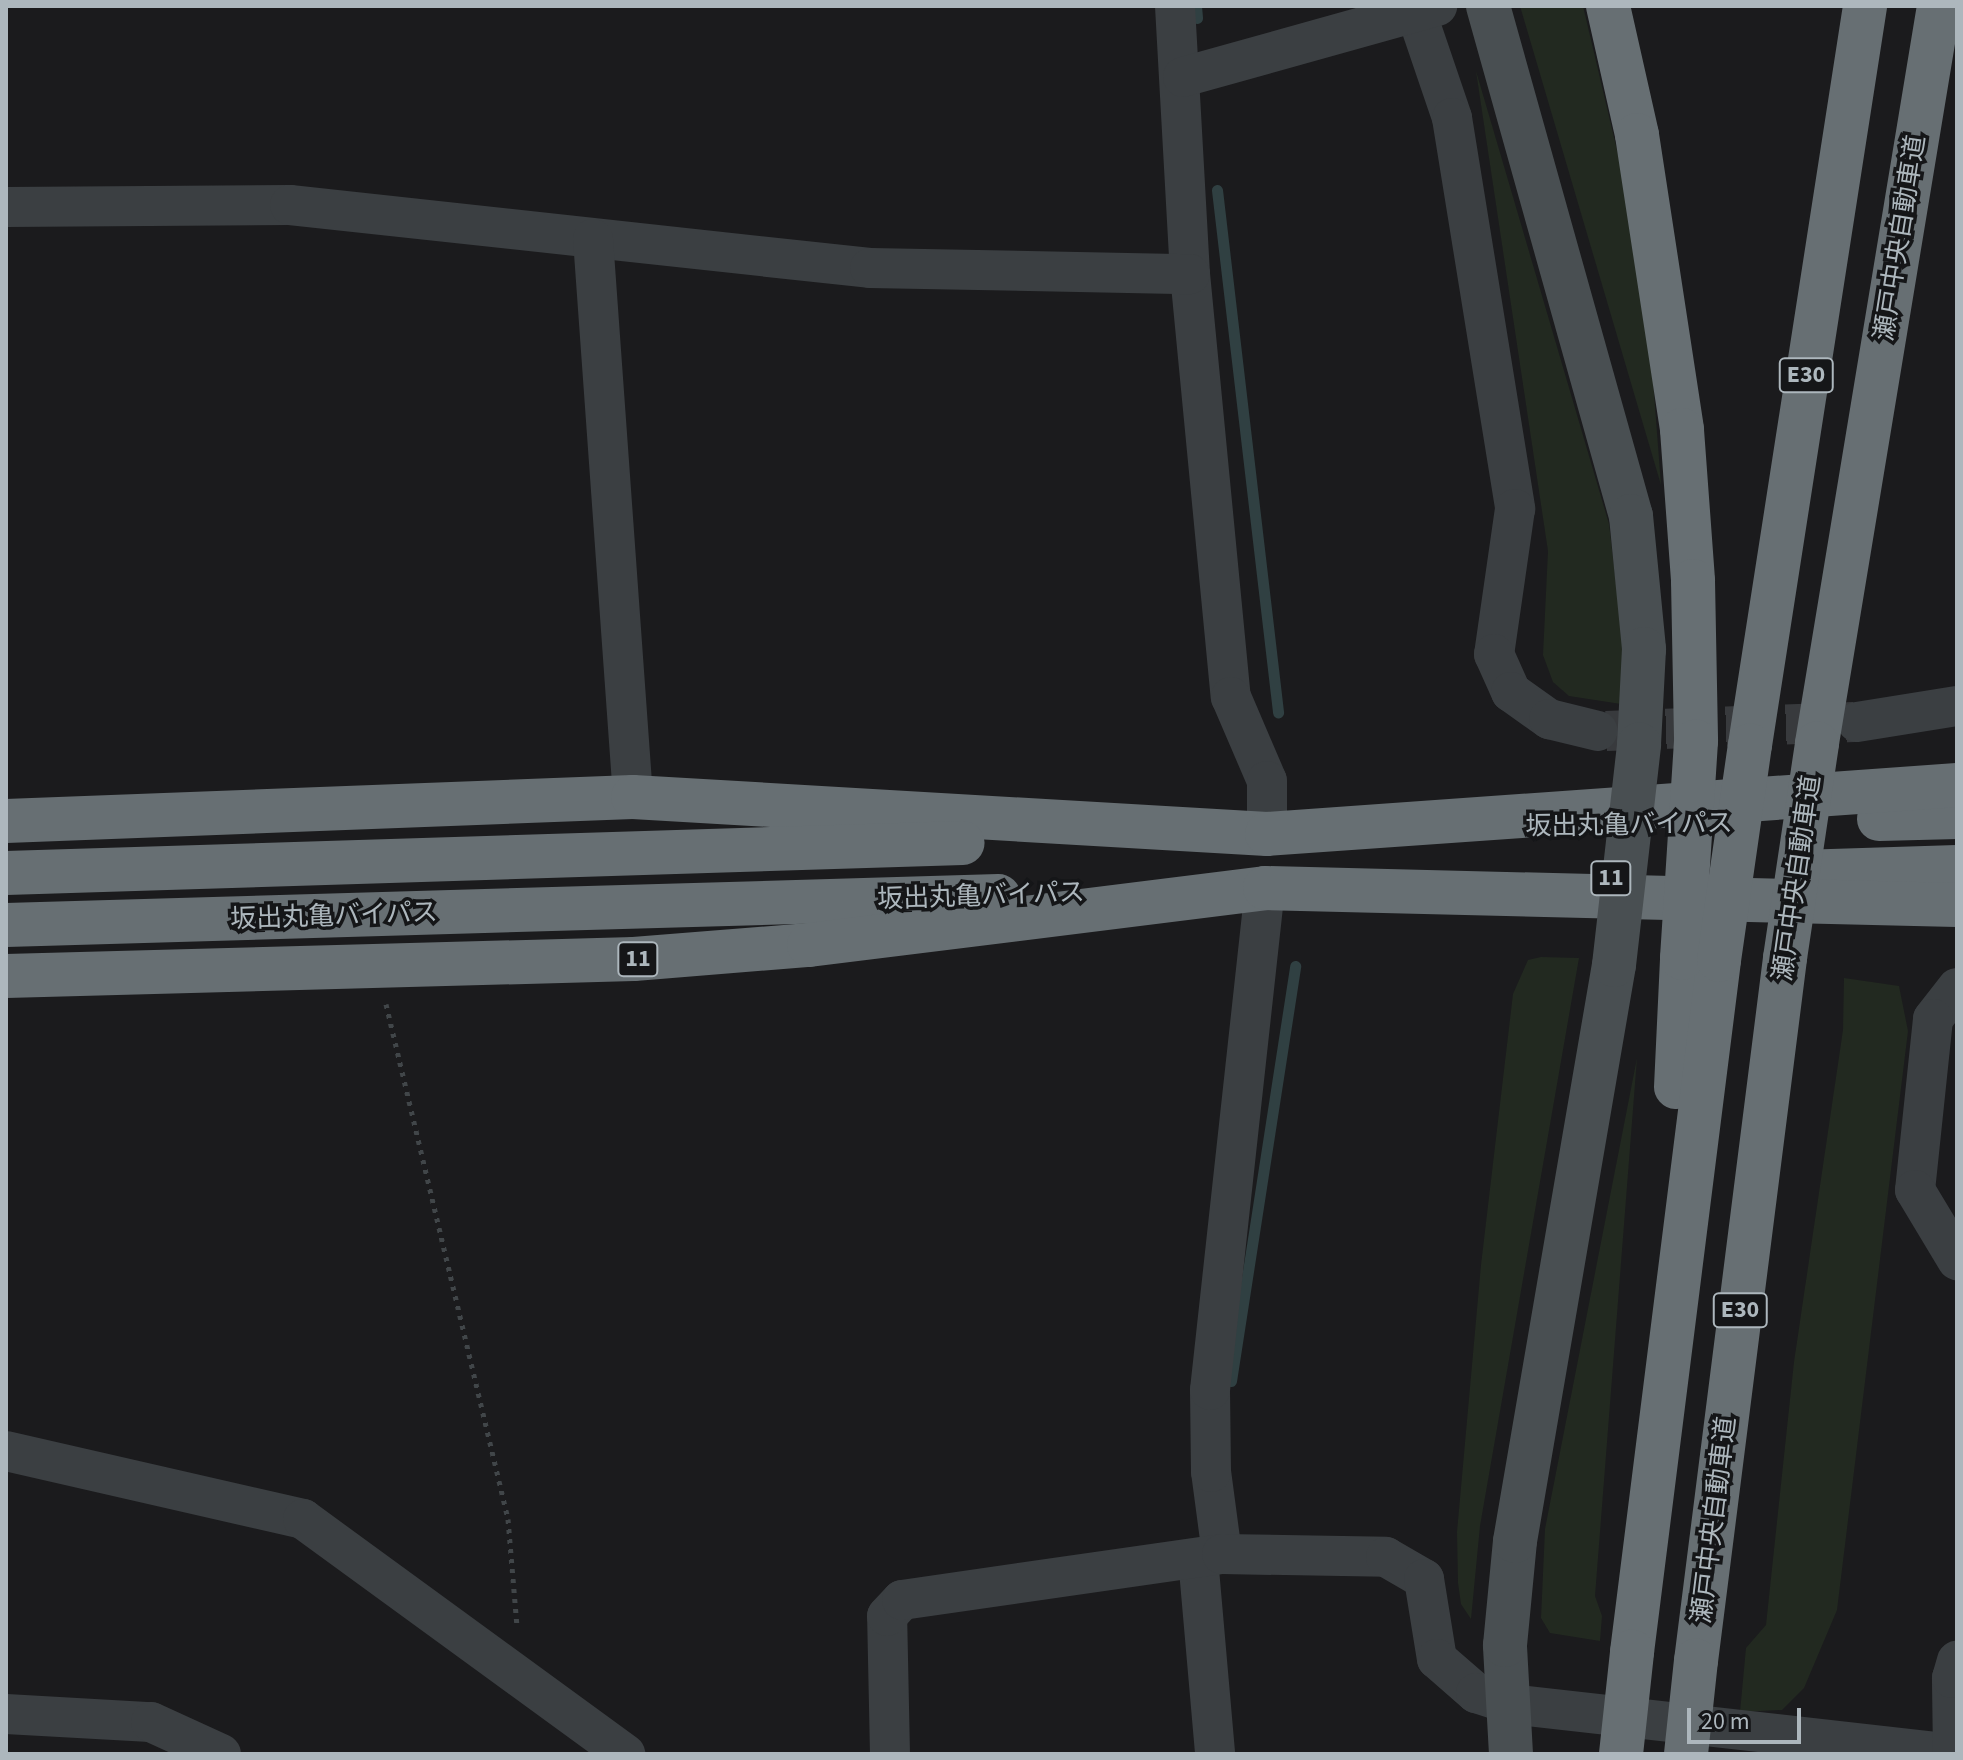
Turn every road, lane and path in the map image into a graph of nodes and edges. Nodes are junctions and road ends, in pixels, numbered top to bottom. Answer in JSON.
{"nodes":[{"id":1,"x":1175,"y":6,"type":"edge"},
{"id":2,"x":1488,"y":6,"type":"edge"},
{"id":3,"x":1608,"y":6,"type":"edge"},
{"id":4,"x":1865,"y":6,"type":"edge"},
{"id":5,"x":1939,"y":6,"type":"edge"},
{"id":6,"x":1426,"y":9,"type":"edge"},
{"id":7,"x":1183,"y":77,"type":"junction"},
{"id":8,"x":6,"y":207,"type":"edge"},
{"id":9,"x":593,"y":239,"type":"junction"},
{"id":10,"x":1190,"y":274,"type":"junction"},
{"id":11,"x":1957,"y":706,"type":"edge"},
{"id":12,"x":1857,"y":722,"type":"tunnel mouth"},
{"id":13,"x":1598,"y":731,"type":"tunnel mouth"},
{"id":14,"x":1957,"y":785,"type":"edge"},
{"id":15,"x":633,"y":797,"type":"junction"},
{"id":16,"x":1957,"y":817,"type":"edge"},
{"id":17,"x":6,"y":821,"type":"edge"},
{"id":18,"x":1267,"y":834,"type":"junction"},
{"id":19,"x":1957,"y":867,"type":"edge"},
{"id":20,"x":6,"y":873,"type":"edge"},
{"id":21,"x":1265,"y":888,"type":"junction"},
{"id":22,"x":1957,"y":905,"type":"edge"},
{"id":23,"x":6,"y":925,"type":"edge"},
{"id":24,"x":1700,"y":959,"type":"junction"},
{"id":25,"x":378,"y":968,"type":"junction"},
{"id":26,"x":6,"y":976,"type":"edge"},
{"id":27,"x":1957,"y":988,"type":"edge"},
{"id":28,"x":1957,"y":1260,"type":"edge"},
{"id":29,"x":6,"y":1451,"type":"edge"},
{"id":30,"x":1210,"y":1556,"type":"junction"},
{"id":31,"x":1957,"y":1661,"type":"edge"},
{"id":32,"x":510,"y":1667,"type":"junction"},
{"id":33,"x":1509,"y":1704,"type":"junction"},
{"id":34,"x":6,"y":1714,"type":"edge"},
{"id":35,"x":221,"y":1754,"type":"edge"},
{"id":36,"x":625,"y":1754,"type":"edge"},
{"id":37,"x":890,"y":1754,"type":"edge"},
{"id":38,"x":1215,"y":1754,"type":"edge"},
{"id":39,"x":1511,"y":1754,"type":"edge"},
{"id":40,"x":1621,"y":1754,"type":"edge"},
{"id":41,"x":1686,"y":1754,"type":"edge"},
{"id":42,"x":1954,"y":1754,"type":"edge"}],
"edges":[{"from":1,"to":7,"type":"street"},
{"from":2,"to":33,"type":"street","bridge":true},
{"from":3,"to":24,"type":"highway","bridge":true},
{"from":4,"to":24,"type":"highway","number":"E30","bridge":true},
{"from":5,"to":41,"type":"highway","name":"瀬戸中央自動車道","number":"E30","bridge":true},
{"from":6,"to":7,"type":"street"},
{"from":6,"to":13,"type":"street"},
{"from":7,"to":10,"type":"street"},
{"from":8,"to":9,"type":"street"},
{"from":9,"to":10,"type":"street"},
{"from":9,"to":15,"type":"street"},
{"from":10,"to":18,"type":"street"},
{"from":11,"to":12,"type":"street"},
{"from":14,"to":18,"type":"highway"},
{"from":15,"to":17,"type":"highway","number":"11"},
{"from":15,"to":18,"type":"highway","number":"11"},
{"from":16,"to":18,"type":"highway","name":"坂出丸亀バイパス","number":"11"},
{"from":18,"to":20,"type":"highway","name":"坂出丸亀バイパス","number":"11"},
{"from":19,"to":21,"type":"highway","name":"坂出丸亀バイパス","number":"11"},
{"from":21,"to":22,"type":"highway"},
{"from":21,"to":23,"type":"highway","name":"坂出丸亀バイパス","number":"11"},
{"from":21,"to":25,"type":"highway","number":"11"},
{"from":21,"to":30,"type":"street"},
{"from":24,"to":40,"type":"highway","bridge":true},
{"from":25,"to":26,"type":"highway","number":"11"},
{"from":25,"to":32,"type":"path"},
{"from":27,"to":28,"type":"street"},
{"from":29,"to":32,"type":"street"},
{"from":30,"to":33,"type":"street"},
{"from":30,"to":37,"type":"street"},
{"from":30,"to":38,"type":"street"},
{"from":31,"to":42,"type":"street"},
{"from":32,"to":36,"type":"street"},
{"from":33,"to":39,"type":"street"},
{"from":33,"to":42,"type":"street"},
{"from":34,"to":35,"type":"street"}]}
